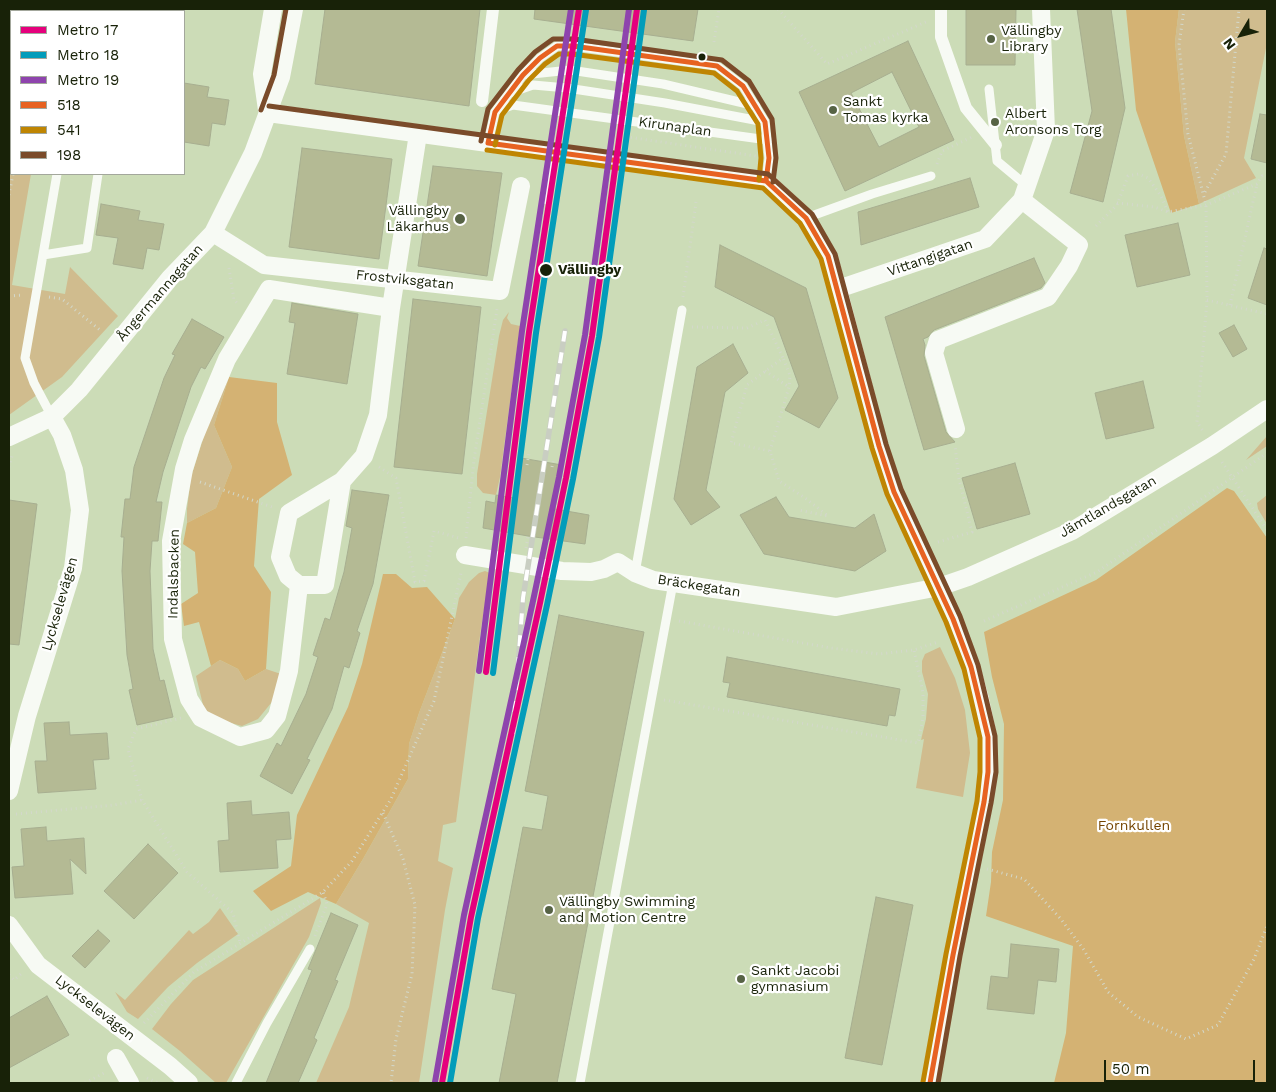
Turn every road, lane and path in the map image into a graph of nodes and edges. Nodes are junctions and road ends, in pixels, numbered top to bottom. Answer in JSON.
{"nodes":[{"id":1,"x":274,"y":9,"type":"edge"},
{"id":2,"x":294,"y":9,"type":"edge"},
{"id":3,"x":493,"y":9,"type":"edge"},
{"id":4,"x":719,"y":9,"type":"edge"},
{"id":5,"x":778,"y":9,"type":"edge"},
{"id":6,"x":941,"y":9,"type":"edge"},
{"id":7,"x":1041,"y":9,"type":"edge"},
{"id":8,"x":1184,"y":9,"type":"edge"},
{"id":9,"x":1239,"y":9,"type":"edge"},
{"id":10,"x":918,"y":24,"type":"dead end"},
{"id":11,"x":714,"y":42,"type":"dead end"},
{"id":12,"x":523,"y":74,"type":"junction"},
{"id":13,"x":989,"y":89,"type":"dead end"},
{"id":14,"x":510,"y":93,"type":"junction"},
{"id":15,"x":482,"y":101,"type":"dead end"},
{"id":16,"x":756,"y":106,"type":"junction"},
{"id":17,"x":495,"y":112,"type":"junction"},
{"id":18,"x":268,"y":113,"type":"junction"},
{"id":19,"x":765,"y":122,"type":"junction"},
{"id":20,"x":418,"y":134,"type":"junction"},
{"id":21,"x":972,"y":137,"type":"dead end"},
{"id":22,"x":768,"y":140,"type":"junction"},
{"id":23,"x":488,"y":143,"type":"junction"},
{"id":24,"x":996,"y":145,"type":"junction"},
{"id":25,"x":942,"y":151,"type":"dead end"},
{"id":26,"x":553,"y":152,"type":"junction"},
{"id":27,"x":13,"y":175,"type":"edge"},
{"id":28,"x":57,"y":175,"type":"edge"},
{"id":29,"x":98,"y":175,"type":"edge"},
{"id":30,"x":931,"y":176,"type":"dead end"},
{"id":31,"x":1267,"y":177,"type":"edge"},
{"id":32,"x":766,"y":181,"type":"junction"},
{"id":33,"x":1257,"y":184,"type":"junction"},
{"id":34,"x":520,"y":186,"type":"dead end"},
{"id":35,"x":1025,"y":193,"type":"junction"},
{"id":36,"x":1204,"y":193,"type":"junction"},
{"id":37,"x":9,"y":195,"type":"edge"},
{"id":38,"x":547,"y":200,"type":"dead end"},
{"id":39,"x":696,"y":202,"type":"dead end"},
{"id":40,"x":1117,"y":204,"type":"junction"},
{"id":41,"x":1206,"y":205,"type":"junction"},
{"id":42,"x":1168,"y":212,"type":"junction"},
{"id":43,"x":806,"y":218,"type":"junction"},
{"id":44,"x":1096,"y":226,"type":"dead end"},
{"id":45,"x":213,"y":233,"type":"junction"},
{"id":46,"x":43,"y":254,"type":"junction"},
{"id":47,"x":229,"y":268,"type":"dead end"},
{"id":48,"x":500,"y":290,"type":"junction"},
{"id":49,"x":838,"y":290,"type":"junction"},
{"id":50,"x":62,"y":299,"type":"dead end"},
{"id":51,"x":234,"y":300,"type":"dead end"},
{"id":52,"x":1207,"y":300,"type":"junction"},
{"id":53,"x":1230,"y":305,"type":"junction"},
{"id":54,"x":391,"y":308,"type":"junction"},
{"id":55,"x":682,"y":310,"type":"joint"},
{"id":56,"x":1267,"y":314,"type":"edge"},
{"id":57,"x":679,"y":327,"type":"junction"},
{"id":58,"x":100,"y":330,"type":"dead end"},
{"id":59,"x":783,"y":358,"type":"junction"},
{"id":60,"x":765,"y":371,"type":"junction"},
{"id":61,"x":789,"y":387,"type":"junction"},
{"id":62,"x":1267,"y":409,"type":"edge"},
{"id":63,"x":52,"y":417,"type":"junction"},
{"id":64,"x":956,"y":429,"type":"joint"},
{"id":65,"x":9,"y":437,"type":"edge"},
{"id":66,"x":1212,"y":446,"type":"junction"},
{"id":67,"x":770,"y":451,"type":"junction"},
{"id":68,"x":529,"y":453,"type":"dead end"},
{"id":69,"x":1267,"y":453,"type":"edge"},
{"id":70,"x":364,"y":456,"type":"junction"},
{"id":71,"x":554,"y":458,"type":"dead end"},
{"id":72,"x":526,"y":465,"type":"dead end"},
{"id":73,"x":552,"y":467,"type":"dead end"},
{"id":74,"x":183,"y":476,"type":"junction"},
{"id":75,"x":1231,"y":477,"type":"junction"},
{"id":76,"x":342,"y":481,"type":"junction"},
{"id":77,"x":798,"y":510,"type":"dead end"},
{"id":78,"x":289,"y":514,"type":"junction"},
{"id":79,"x":1267,"y":530,"type":"edge"},
{"id":80,"x":938,"y":542,"type":"dead end"},
{"id":81,"x":466,"y":547,"type":"junction"},
{"id":82,"x":635,"y":573,"type":"junction"},
{"id":83,"x":673,"y":583,"type":"junction"},
{"id":84,"x":299,"y":585,"type":"junction"},
{"id":85,"x":939,"y":587,"type":"junction"},
{"id":86,"x":666,"y":619,"type":"junction"},
{"id":87,"x":984,"y":621,"type":"dead end"},
{"id":88,"x":938,"y":642,"type":"dead end"},
{"id":89,"x":914,"y":650,"type":"junction"},
{"id":90,"x":651,"y":698,"type":"junction"},
{"id":91,"x":198,"y":714,"type":"junction"},
{"id":92,"x":9,"y":791,"type":"edge"},
{"id":93,"x":142,"y":800,"type":"junction"},
{"id":94,"x":382,"y":812,"type":"junction"},
{"id":95,"x":16,"y":814,"type":"dead end"},
{"id":96,"x":972,"y":864,"type":"junction"},
{"id":97,"x":323,"y":892,"type":"junction"},
{"id":98,"x":9,"y":925,"type":"edge"},
{"id":99,"x":1267,"y":926,"type":"edge"},
{"id":100,"x":240,"y":943,"type":"junction"},
{"id":101,"x":310,"y":950,"type":"joint"},
{"id":102,"x":140,"y":1029,"type":"dead end"},
{"id":103,"x":116,"y":1058,"type":"joint"},
{"id":104,"x":86,"y":1083,"type":"edge"},
{"id":105,"x":130,"y":1083,"type":"edge"},
{"id":106,"x":190,"y":1083,"type":"edge"},
{"id":107,"x":236,"y":1083,"type":"edge"},
{"id":108,"x":391,"y":1083,"type":"edge"},
{"id":109,"x":580,"y":1083,"type":"edge"},
{"id":110,"x":930,"y":1083,"type":"edge"}],
"edges":[{"from":1,"to":18,"type":"street"},
{"from":2,"to":18,"type":"street","name":"Ångermannagatan"},
{"from":3,"to":15,"type":"street"},
{"from":4,"to":11,"type":"path"},
{"from":5,"to":10,"type":"path"},
{"from":6,"to":24,"type":"street"},
{"from":7,"to":35,"type":"street","name":"Vittangigatan"},
{"from":8,"to":36,"type":"path"},
{"from":9,"to":36,"type":"path"},
{"from":12,"to":14,"type":"lane"},
{"from":12,"to":16,"type":"lane"},
{"from":12,"to":16,"type":"lane"},
{"from":13,"to":24,"type":"lane"},
{"from":14,"to":17,"type":"lane"},
{"from":14,"to":19,"type":"lane","name":"Kirunaplan"},
{"from":16,"to":19,"type":"lane"},
{"from":17,"to":22,"type":"lane","name":"Kirunaplan"},
{"from":17,"to":23,"type":"lane"},
{"from":18,"to":20,"type":"street"},
{"from":18,"to":45,"type":"street","name":"Ångermannagatan"},
{"from":19,"to":22,"type":"lane"},
{"from":20,"to":23,"type":"street"},
{"from":20,"to":54,"type":"street"},
{"from":21,"to":25,"type":"path"},
{"from":22,"to":32,"type":"lane"},
{"from":23,"to":26,"type":"street"},
{"from":24,"to":35,"type":"lane"},
{"from":26,"to":32,"type":"street"},
{"from":26,"to":38,"type":"lane"},
{"from":27,"to":37,"type":"path"},
{"from":28,"to":46,"type":"lane"},
{"from":29,"to":46,"type":"lane"},
{"from":30,"to":43,"type":"lane"},
{"from":31,"to":33,"type":"path"},
{"from":32,"to":43,"type":"street"},
{"from":33,"to":41,"type":"path"},
{"from":33,"to":53,"type":"path"},
{"from":34,"to":48,"type":"street"},
{"from":35,"to":49,"type":"street","name":"Vittangigatan"},
{"from":35,"to":64,"type":"street"},
{"from":36,"to":41,"type":"path"},
{"from":39,"to":55,"type":"path"},
{"from":40,"to":42,"type":"path"},
{"from":40,"to":42,"type":"path"},
{"from":40,"to":44,"type":"path"},
{"from":41,"to":42,"type":"path"},
{"from":41,"to":52,"type":"path"},
{"from":43,"to":49,"type":"street"},
{"from":45,"to":48,"type":"street","name":"Frostviksgatan"},
{"from":45,"to":63,"type":"street","name":"Ångermannagatan"},
{"from":46,"to":63,"type":"lane"},
{"from":47,"to":51,"type":"path"},
{"from":48,"to":81,"type":"path"},
{"from":49,"to":85,"type":"street"},
{"from":50,"to":58,"type":"path"},
{"from":52,"to":53,"type":"path"},
{"from":52,"to":66,"type":"path"},
{"from":53,"to":56,"type":"path"},
{"from":54,"to":70,"type":"street"},
{"from":54,"to":74,"type":"street","name":"Indalsbacken"},
{"from":55,"to":57,"type":"lane"},
{"from":57,"to":59,"type":"path"},
{"from":57,"to":82,"type":"lane"},
{"from":59,"to":60,"type":"path"},
{"from":59,"to":61,"type":"path"},
{"from":60,"to":61,"type":"path"},
{"from":60,"to":67,"type":"path"},
{"from":61,"to":67,"type":"path"},
{"from":62,"to":66,"type":"street","name":"Jämtlandsgatan"},
{"from":63,"to":65,"type":"street","name":"Ångermannagatan"},
{"from":63,"to":92,"type":"street","name":"Lyckselevägen"},
{"from":64,"to":80,"type":"path"},
{"from":66,"to":75,"type":"path"},
{"from":66,"to":85,"type":"street","name":"Jämtlandsgatan"},
{"from":67,"to":77,"type":"path"},
{"from":68,"to":72,"type":"path"},
{"from":69,"to":75,"type":"path"},
{"from":70,"to":76,"type":"street"},
{"from":70,"to":81,"type":"path"},
{"from":71,"to":73,"type":"path"},
{"from":74,"to":78,"type":"path"},
{"from":74,"to":91,"type":"street","name":"Indalsbacken"},
{"from":75,"to":79,"type":"path"},
{"from":75,"to":87,"type":"path"},
{"from":76,"to":78,"type":"street"},
{"from":76,"to":84,"type":"street"},
{"from":78,"to":84,"type":"street"},
{"from":81,"to":82,"type":"street","name":"Bräckegatan"},
{"from":81,"to":94,"type":"path"},
{"from":82,"to":83,"type":"street","name":"Bräckegatan"},
{"from":83,"to":85,"type":"street","name":"Bräckegatan"},
{"from":83,"to":86,"type":"lane"},
{"from":84,"to":91,"type":"street"},
{"from":85,"to":96,"type":"street"},
{"from":86,"to":89,"type":"path"},
{"from":86,"to":90,"type":"lane"},
{"from":88,"to":89,"type":"path"},
{"from":89,"to":90,"type":"path"},
{"from":90,"to":109,"type":"lane"},
{"from":91,"to":93,"type":"path"},
{"from":93,"to":95,"type":"path"},
{"from":93,"to":100,"type":"path"},
{"from":94,"to":97,"type":"path"},
{"from":94,"to":108,"type":"path"},
{"from":96,"to":99,"type":"path"},
{"from":96,"to":110,"type":"street"},
{"from":97,"to":100,"type":"path"},
{"from":97,"to":101,"type":"path"},
{"from":98,"to":106,"type":"street","name":"Lyckselevägen"},
{"from":100,"to":102,"type":"path"},
{"from":101,"to":107,"type":"lane"},
{"from":103,"to":104,"type":"path"},
{"from":103,"to":105,"type":"street"}]}
